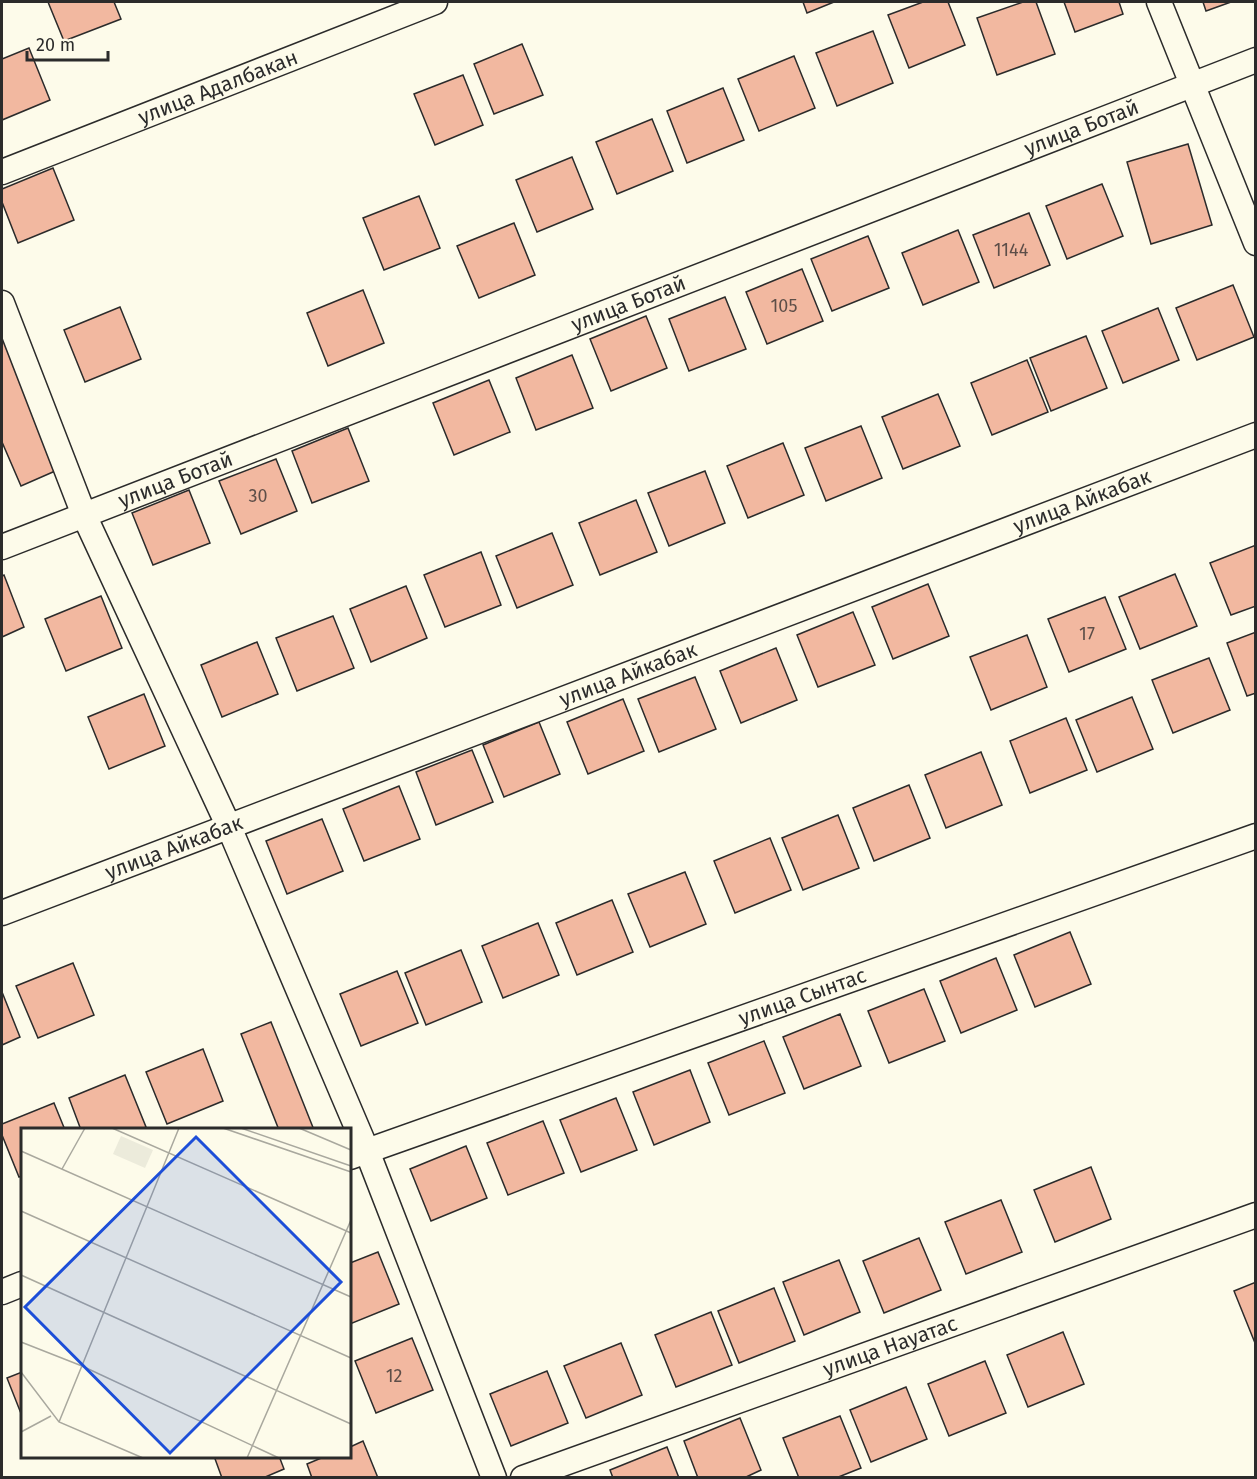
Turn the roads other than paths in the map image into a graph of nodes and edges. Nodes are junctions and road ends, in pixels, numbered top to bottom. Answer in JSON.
{"nodes":[{"id":1,"x":435,"y":2,"type":"edge"},
{"id":2,"x":1160,"y":2,"type":"edge"},
{"id":3,"x":1256,"y":60,"type":"edge"},
{"id":4,"x":1192,"y":83,"type":"junction"},
{"id":5,"x":2,"y":172,"type":"edge"},
{"id":6,"x":1256,"y":243,"type":"edge"},
{"id":7,"x":2,"y":303,"type":"edge"},
{"id":8,"x":1256,"y":435,"type":"edge"},
{"id":9,"x":84,"y":515,"type":"junction"},
{"id":10,"x":2,"y":547,"type":"edge"},
{"id":11,"x":229,"y":827,"type":"junction"},
{"id":12,"x":1256,"y":836,"type":"edge"},
{"id":13,"x":2,"y":913,"type":"edge"},
{"id":14,"x":348,"y":1128,"type":"edge"},
{"id":15,"x":351,"y":1136,"type":"edge"},
{"id":16,"x":358,"y":1154,"type":"edge"},
{"id":17,"x":1256,"y":1215,"type":"edge"},
{"id":18,"x":21,"y":1284,"type":"edge"},
{"id":19,"x":2,"y":1292,"type":"edge"},
{"id":20,"x":494,"y":1478,"type":"edge"},
{"id":21,"x":523,"y":1478,"type":"edge"}],
"edges":[{"from":1,"to":5,"type":"street","name":"улица Адалбакан"},
{"from":2,"to":4,"type":"street"},
{"from":3,"to":4,"type":"street","name":"улица Ботай"},
{"from":4,"to":6,"type":"street"},
{"from":4,"to":9,"type":"street","name":"улица Ботай"},
{"from":7,"to":9,"type":"street"},
{"from":8,"to":11,"type":"street","name":"улица Айкабак"},
{"from":9,"to":10,"type":"street","name":"улица Ботай"},
{"from":9,"to":11,"type":"street"},
{"from":11,"to":13,"type":"street","name":"улица Айкабак"},
{"from":11,"to":14,"type":"street"},
{"from":12,"to":16,"type":"street","name":"улица Сынтас"},
{"from":15,"to":16,"type":"street"},
{"from":16,"to":20,"type":"street"},
{"from":17,"to":21,"type":"street","name":"улица Науатас"},
{"from":18,"to":19,"type":"street"}]}
